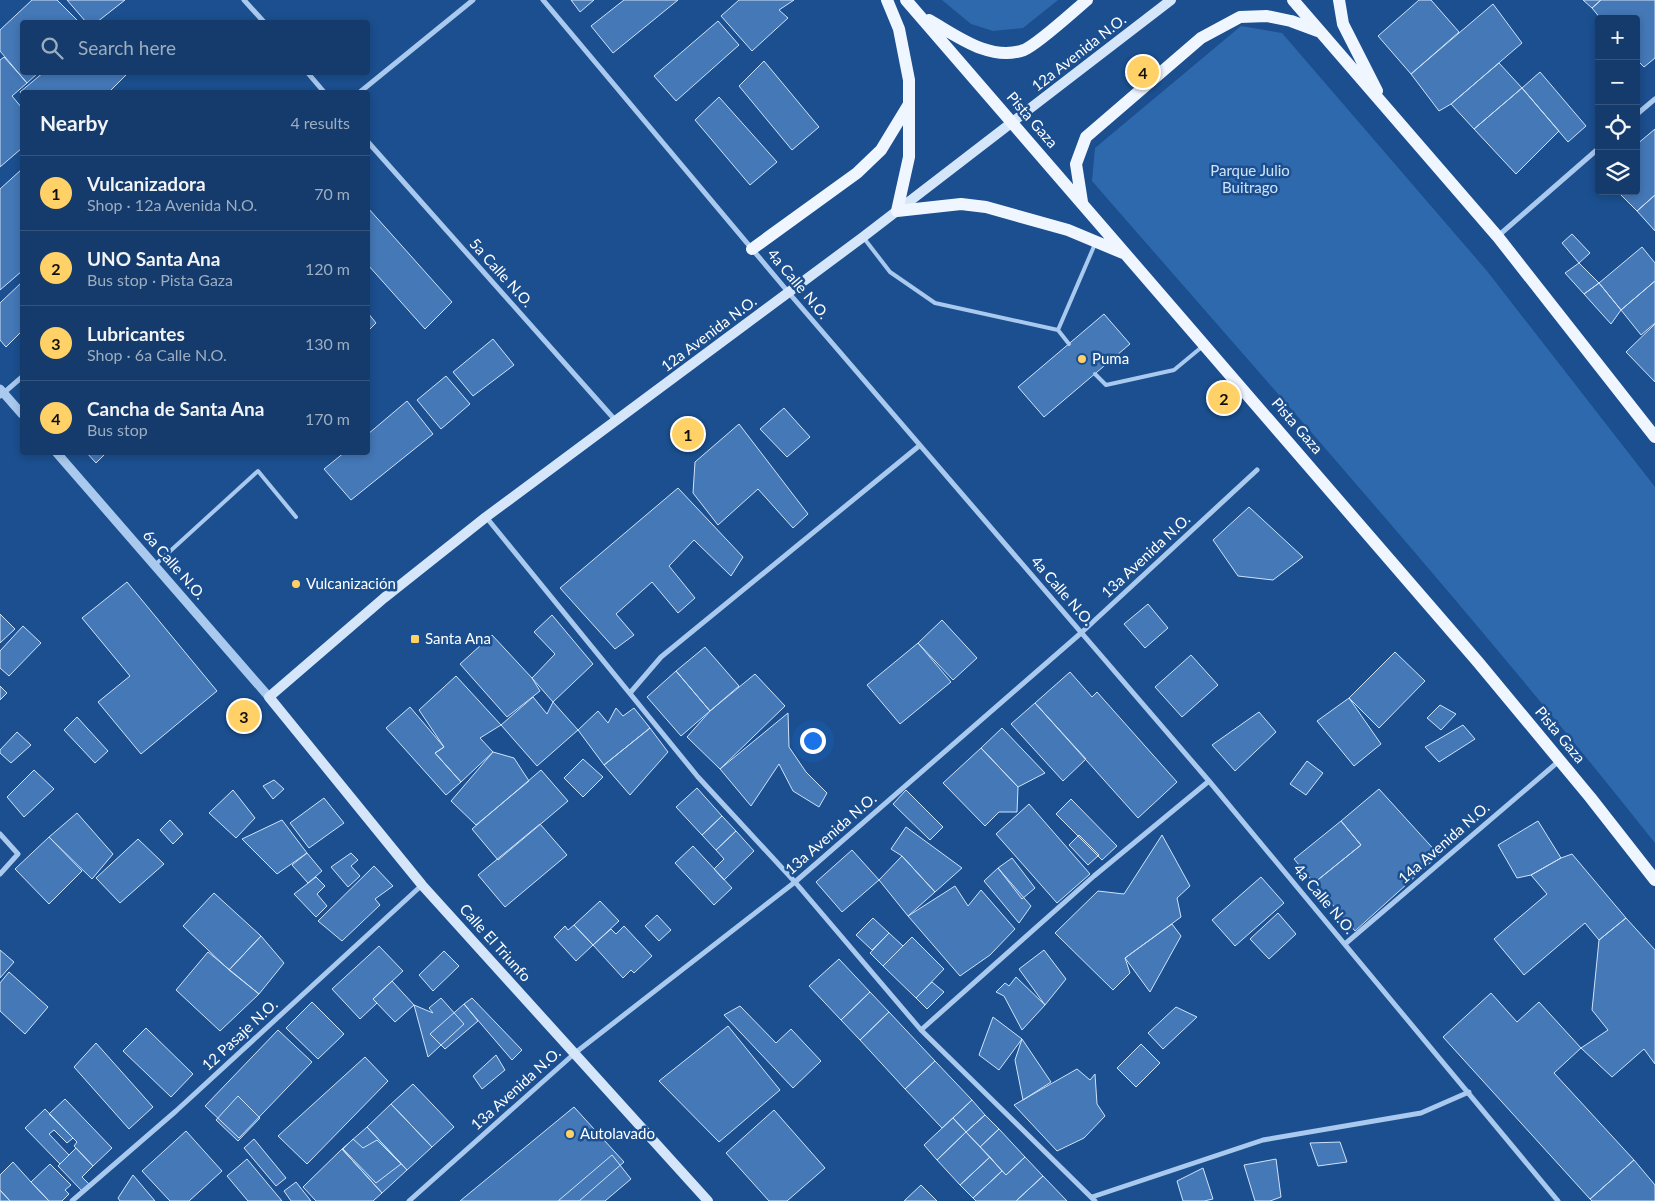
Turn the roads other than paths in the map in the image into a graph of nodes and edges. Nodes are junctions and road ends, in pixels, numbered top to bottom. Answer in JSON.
{"nodes":[{"id":1,"x":244,"y":0,"type":"edge"},
{"id":2,"x":473,"y":0,"type":"edge"},
{"id":3,"x":543,"y":0,"type":"edge"},
{"id":4,"x":887,"y":0,"type":"edge"},
{"id":5,"x":906,"y":0,"type":"edge"},
{"id":6,"x":1087,"y":0,"type":"edge"},
{"id":7,"x":1171,"y":0,"type":"edge"},
{"id":8,"x":1293,"y":0,"type":"edge"},
{"id":9,"x":1339,"y":0,"type":"edge"},
{"id":10,"x":920,"y":16,"type":"junction"},
{"id":11,"x":262,"y":20,"type":"edge"},
{"id":12,"x":1321,"y":32,"type":"junction"},
{"id":13,"x":310,"y":75,"type":"edge"},
{"id":14,"x":322,"y":90,"type":"edge"},
{"id":15,"x":362,"y":90,"type":"edge"},
{"id":16,"x":1655,"y":99,"type":"edge"},
{"id":17,"x":909,"y":104,"type":"junction"},
{"id":18,"x":1386,"y":109,"type":"junction"},
{"id":19,"x":1640,"y":112,"type":"edge"},
{"id":20,"x":1014,"y":123,"type":"junction"},
{"id":21,"x":370,"y":144,"type":"edge"},
{"id":22,"x":1597,"y":150,"type":"edge"},
{"id":23,"x":1082,"y":202,"type":"junction"},
{"id":24,"x":897,"y":212,"type":"junction"},
{"id":25,"x":863,"y":237,"type":"junction"},
{"id":26,"x":1498,"y":237,"type":"junction"},
{"id":27,"x":1096,"y":242,"type":"junction"},
{"id":28,"x":752,"y":249,"type":"junction"},
{"id":29,"x":1127,"y":254,"type":"junction"},
{"id":30,"x":789,"y":293,"type":"junction"},
{"id":31,"x":1058,"y":330,"type":"junction"},
{"id":32,"x":1069,"y":344,"type":"dead end"},
{"id":33,"x":1205,"y":345,"type":"junction"},
{"id":34,"x":1095,"y":374,"type":"dead end"},
{"id":35,"x":20,"y":379,"type":"edge"},
{"id":36,"x":1,"y":393,"type":"edge"},
{"id":37,"x":20,"y":412,"type":"edge"},
{"id":38,"x":616,"y":421,"type":"junction"},
{"id":39,"x":1655,"y":437,"type":"edge"},
{"id":40,"x":919,"y":446,"type":"junction"},
{"id":41,"x":59,"y":455,"type":"edge"},
{"id":42,"x":1257,"y":470,"type":"dead end"},
{"id":43,"x":486,"y":517,"type":"junction"},
{"id":44,"x":296,"y":518,"type":"dead end"},
{"id":45,"x":156,"y":564,"type":"junction"},
{"id":46,"x":1082,"y":633,"type":"junction"},
{"id":47,"x":630,"y":693,"type":"junction"},
{"id":48,"x":269,"y":697,"type":"junction"},
{"id":49,"x":1560,"y":760,"type":"junction"},
{"id":50,"x":1209,"y":781,"type":"junction"},
{"id":51,"x":0,"y":834,"type":"edge"},
{"id":52,"x":0,"y":874,"type":"edge"},
{"id":53,"x":1655,"y":880,"type":"edge"},
{"id":54,"x":795,"y":882,"type":"junction"},
{"id":55,"x":422,"y":885,"type":"junction"},
{"id":56,"x":1345,"y":944,"type":"junction"},
{"id":57,"x":921,"y":1030,"type":"junction"},
{"id":58,"x":575,"y":1053,"type":"junction"},
{"id":59,"x":1469,"y":1092,"type":"junction"},
{"id":60,"x":1094,"y":1199,"type":"edge"},
{"id":61,"x":72,"y":1201,"type":"edge"},
{"id":62,"x":409,"y":1201,"type":"edge"},
{"id":63,"x":708,"y":1201,"type":"edge"},
{"id":64,"x":1558,"y":1201,"type":"edge"}],
"edges":[{"from":1,"to":11,"type":"street"},
{"from":2,"to":15,"type":"street"},
{"from":3,"to":28,"type":"street","name":"4a Calle N.O."},
{"from":4,"to":17,"type":"main road"},
{"from":5,"to":10,"type":"main road","name":"Pista Gaza"},
{"from":6,"to":10,"type":"main road"},
{"from":7,"to":20,"type":"main road","name":"12a Avenida N.O."},
{"from":8,"to":12,"type":"main road"},
{"from":9,"to":18,"type":"main road"},
{"from":10,"to":20,"type":"main road","name":"Pista Gaza"},
{"from":12,"to":18,"type":"main road"},
{"from":12,"to":23,"type":"main road"},
{"from":13,"to":14,"type":"street"},
{"from":16,"to":19,"type":"street"},
{"from":17,"to":24,"type":"main road"},
{"from":17,"to":28,"type":"main road"},
{"from":18,"to":26,"type":"main road"},
{"from":20,"to":23,"type":"main road","name":"Pista Gaza"},
{"from":20,"to":24,"type":"main road","name":"12a Avenida N.O."},
{"from":21,"to":38,"type":"street","name":"5a Calle N.O."},
{"from":22,"to":26,"type":"street"},
{"from":23,"to":29,"type":"main road","name":"Pista Gaza"},
{"from":24,"to":25,"type":"main road","name":"12a Avenida N.O."},
{"from":24,"to":27,"type":"main road"},
{"from":25,"to":30,"type":"main road","name":"12a Avenida N.O."},
{"from":25,"to":31,"type":"lane"},
{"from":26,"to":39,"type":"main road"},
{"from":27,"to":29,"type":"main road"},
{"from":27,"to":31,"type":"lane"},
{"from":28,"to":30,"type":"street","name":"4a Calle N.O."},
{"from":29,"to":33,"type":"main road","name":"Pista Gaza"},
{"from":30,"to":38,"type":"main road","name":"12a Avenida N.O."},
{"from":30,"to":40,"type":"street","name":"4a Calle N.O."},
{"from":31,"to":32,"type":"lane"},
{"from":33,"to":34,"type":"lane"},
{"from":33,"to":49,"type":"main road","name":"Pista Gaza"},
{"from":35,"to":36,"type":"street"},
{"from":36,"to":37,"type":"street"},
{"from":38,"to":43,"type":"main road","name":"12a Avenida N.O."},
{"from":40,"to":46,"type":"street","name":"4a Calle N.O."},
{"from":40,"to":47,"type":"street"},
{"from":41,"to":45,"type":"street","name":"6a Calle N.O."},
{"from":42,"to":46,"type":"street","name":"13a Avenida N.O."},
{"from":43,"to":47,"type":"street"},
{"from":43,"to":48,"type":"main road","name":"12a Avenida N.O."},
{"from":44,"to":45,"type":"lane"},
{"from":45,"to":48,"type":"street","name":"6a Calle N.O."},
{"from":46,"to":50,"type":"street","name":"4a Calle N.O."},
{"from":46,"to":54,"type":"street","name":"13a Avenida N.O."},
{"from":47,"to":54,"type":"street"},
{"from":48,"to":55,"type":"main road","name":"Calle El Triunfo"},
{"from":49,"to":53,"type":"main road","name":"Pista Gaza"},
{"from":49,"to":56,"type":"street","name":"14a Avenida N.O."},
{"from":50,"to":56,"type":"street","name":"4a Calle N.O."},
{"from":50,"to":57,"type":"street"},
{"from":51,"to":52,"type":"street"},
{"from":54,"to":57,"type":"street"},
{"from":54,"to":58,"type":"street","name":"13a Avenida N.O."},
{"from":55,"to":58,"type":"main road","name":"Calle El Triunfo"},
{"from":55,"to":61,"type":"street","name":"12 Pasaje N.O."},
{"from":56,"to":59,"type":"street","name":"4a Calle N.O."},
{"from":57,"to":60,"type":"street"},
{"from":58,"to":62,"type":"street","name":"13a Avenida N.O."},
{"from":58,"to":63,"type":"main road","name":"Calle El Triunfo"},
{"from":59,"to":60,"type":"street"},
{"from":59,"to":64,"type":"street","name":"4a Calle N.O."}]}
